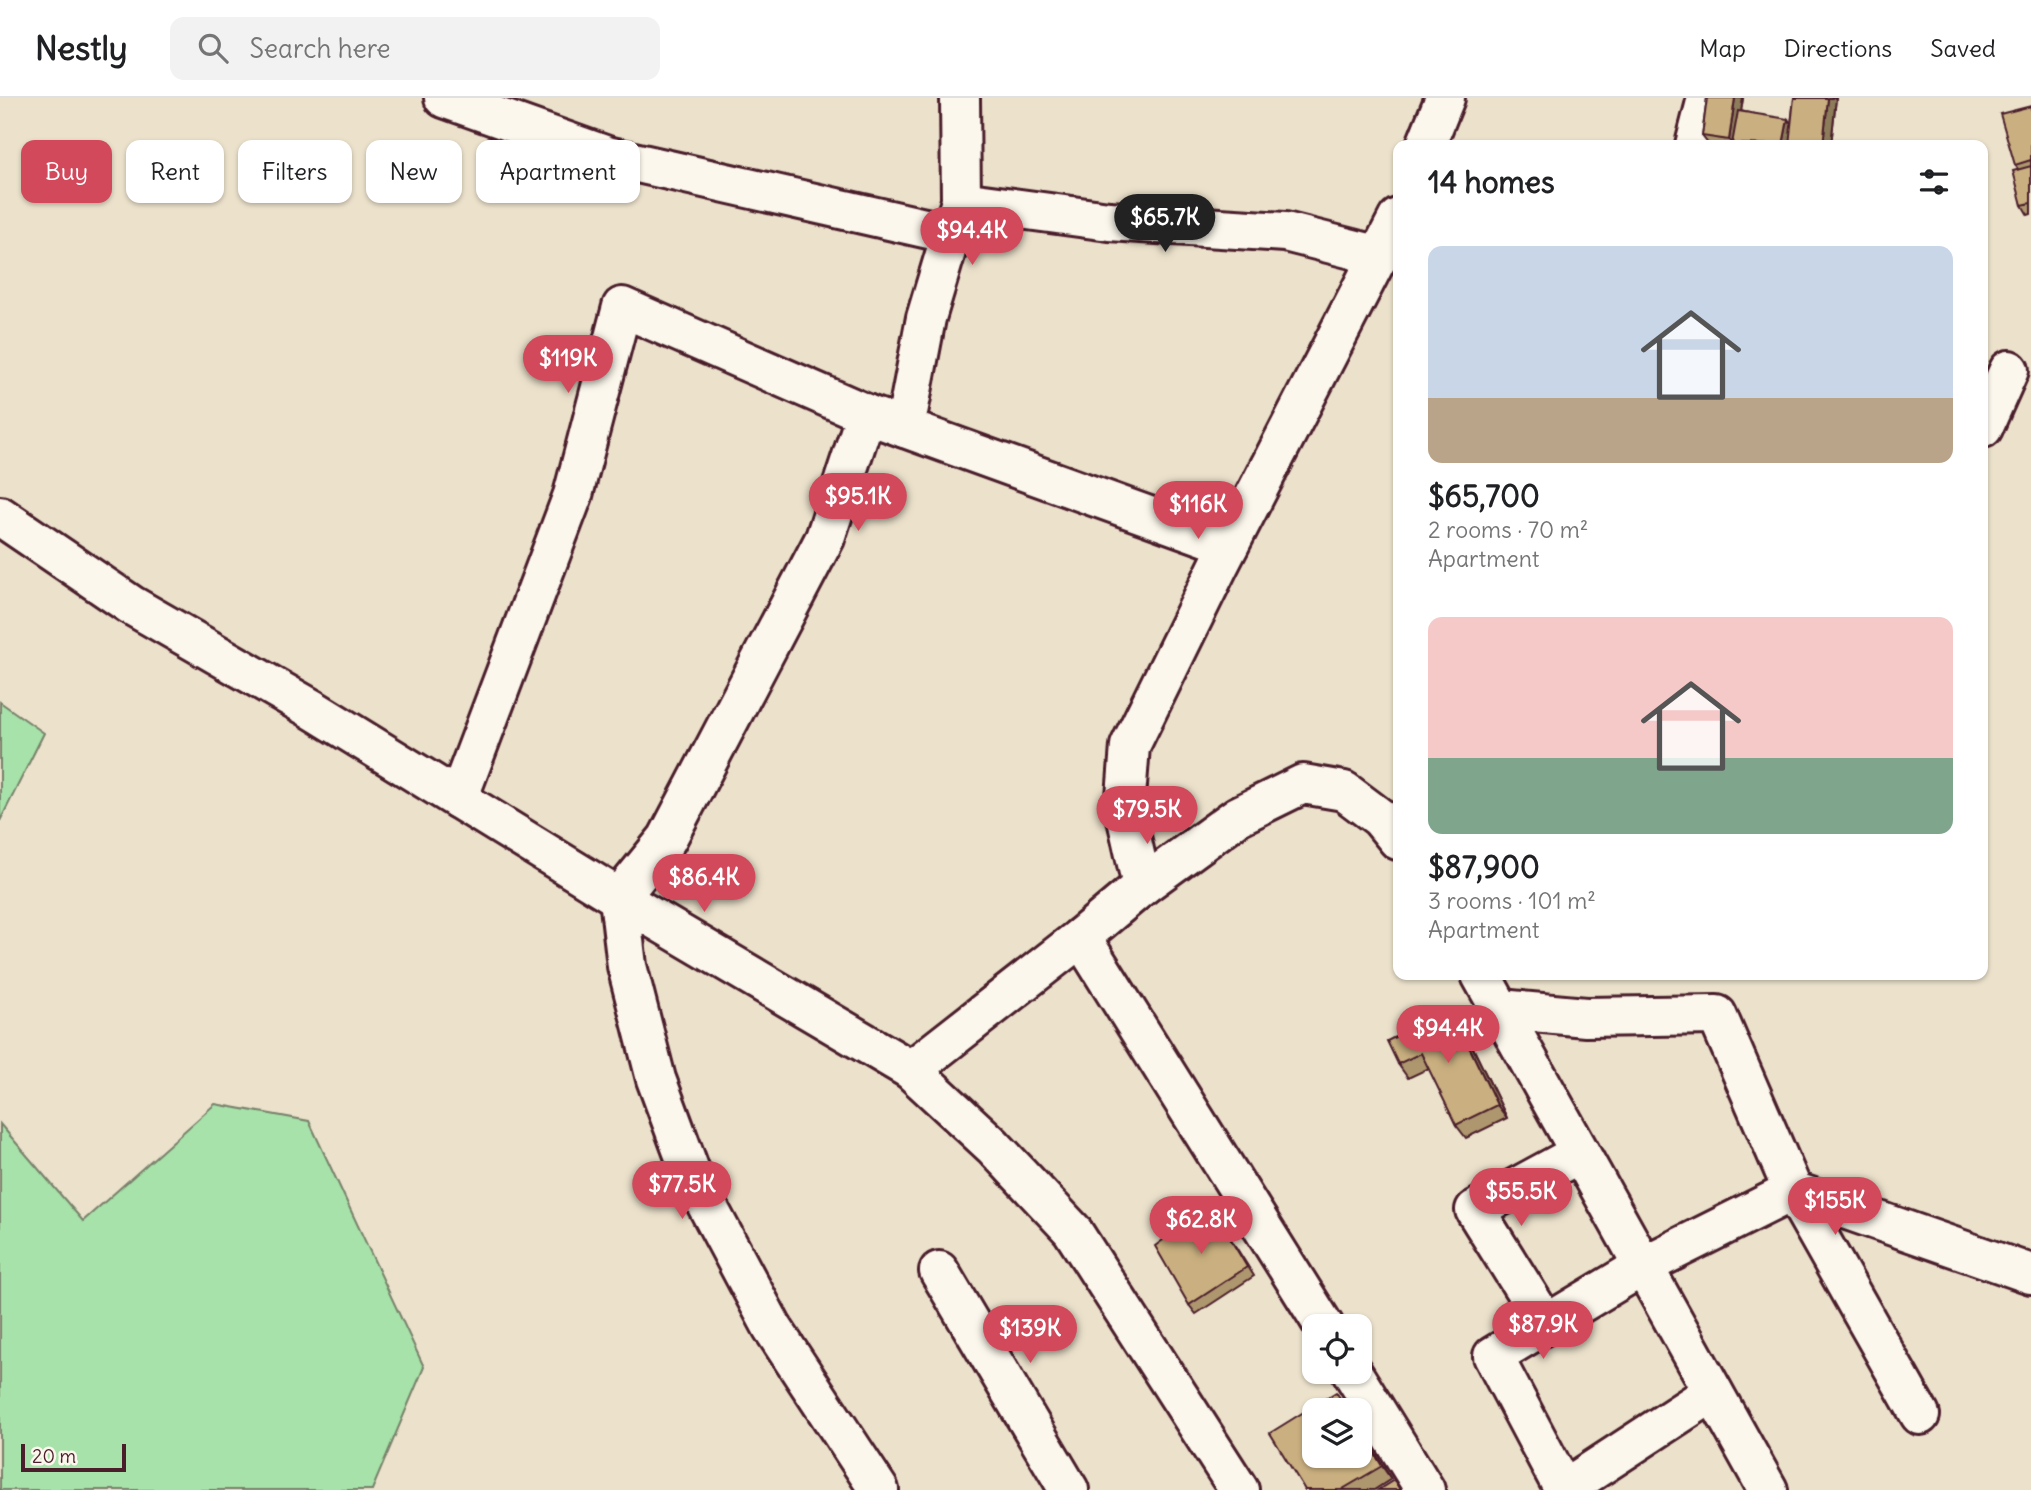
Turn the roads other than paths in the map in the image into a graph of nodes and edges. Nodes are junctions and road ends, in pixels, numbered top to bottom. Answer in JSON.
{"nodes":[{"id":1,"x":444,"y":98,"type":"edge"},
{"id":2,"x":960,"y":98,"type":"edge"},
{"id":3,"x":1707,"y":98,"type":"edge"},
{"id":4,"x":1440,"y":99,"type":"edge"},
{"id":5,"x":1428,"y":140,"type":"edge"},
{"id":6,"x":1696,"y":140,"type":"edge"},
{"id":7,"x":956,"y":218,"type":"junction"},
{"id":8,"x":1392,"y":235,"type":"edge"},
{"id":9,"x":2008,"y":372,"type":"edge"},
{"id":10,"x":866,"y":414,"type":"junction"},
{"id":11,"x":1988,"y":417,"type":"edge"},
{"id":12,"x":905,"y":428,"type":"junction"},
{"id":13,"x":0,"y":516,"type":"edge"},
{"id":14,"x":1229,"y":545,"type":"junction"},
{"id":15,"x":458,"y":799,"type":"junction"},
{"id":16,"x":1392,"y":821,"type":"edge"},
{"id":17,"x":1142,"y":886,"type":"junction"},
{"id":18,"x":619,"y":898,"type":"junction"},
{"id":19,"x":1081,"y":936,"type":"junction"},
{"id":20,"x":1484,"y":980,"type":"edge"},
{"id":21,"x":1500,"y":1009,"type":"junction"},
{"id":22,"x":911,"y":1070,"type":"junction"},
{"id":23,"x":1580,"y":1153,"type":"junction"},
{"id":24,"x":1793,"y":1191,"type":"junction"},
{"id":25,"x":1643,"y":1266,"type":"junction"},
{"id":26,"x":939,"y":1271,"type":"dead end"},
{"id":27,"x":2031,"y":1274,"type":"edge"},
{"id":28,"x":1317,"y":1314,"type":"edge"},
{"id":29,"x":1546,"y":1324,"type":"junction"},
{"id":30,"x":1359,"y":1384,"type":"edge"},
{"id":31,"x":1713,"y":1392,"type":"junction"},
{"id":32,"x":1920,"y":1415,"type":"dead end"},
{"id":33,"x":879,"y":1490,"type":"edge"},
{"id":34,"x":1069,"y":1490,"type":"edge"},
{"id":35,"x":1239,"y":1490,"type":"edge"},
{"id":36,"x":1425,"y":1490,"type":"edge"},
{"id":37,"x":1563,"y":1490,"type":"edge"},
{"id":38,"x":1768,"y":1490,"type":"edge"}],
"edges":[{"from":1,"to":7,"type":"street"},
{"from":2,"to":7,"type":"street"},
{"from":3,"to":6,"type":"street"},
{"from":4,"to":5,"type":"street"},
{"from":7,"to":8,"type":"street"},
{"from":7,"to":12,"type":"street"},
{"from":8,"to":14,"type":"street"},
{"from":9,"to":11,"type":"street"},
{"from":10,"to":12,"type":"street"},
{"from":10,"to":15,"type":"street"},
{"from":10,"to":18,"type":"street"},
{"from":12,"to":14,"type":"street"},
{"from":13,"to":15,"type":"street"},
{"from":14,"to":17,"type":"street"},
{"from":15,"to":18,"type":"street"},
{"from":16,"to":17,"type":"street"},
{"from":17,"to":19,"type":"street"},
{"from":18,"to":22,"type":"street"},
{"from":18,"to":33,"type":"street"},
{"from":19,"to":22,"type":"street"},
{"from":19,"to":28,"type":"street"},
{"from":20,"to":21,"type":"street"},
{"from":21,"to":23,"type":"street"},
{"from":21,"to":24,"type":"street"},
{"from":22,"to":35,"type":"street"},
{"from":23,"to":25,"type":"street"},
{"from":23,"to":29,"type":"street"},
{"from":24,"to":25,"type":"street"},
{"from":24,"to":27,"type":"street"},
{"from":24,"to":32,"type":"street"},
{"from":25,"to":29,"type":"street"},
{"from":25,"to":31,"type":"street"},
{"from":26,"to":34,"type":"street"},
{"from":29,"to":37,"type":"street"},
{"from":30,"to":36,"type":"street"},
{"from":31,"to":37,"type":"street"},
{"from":31,"to":38,"type":"street"}]}
